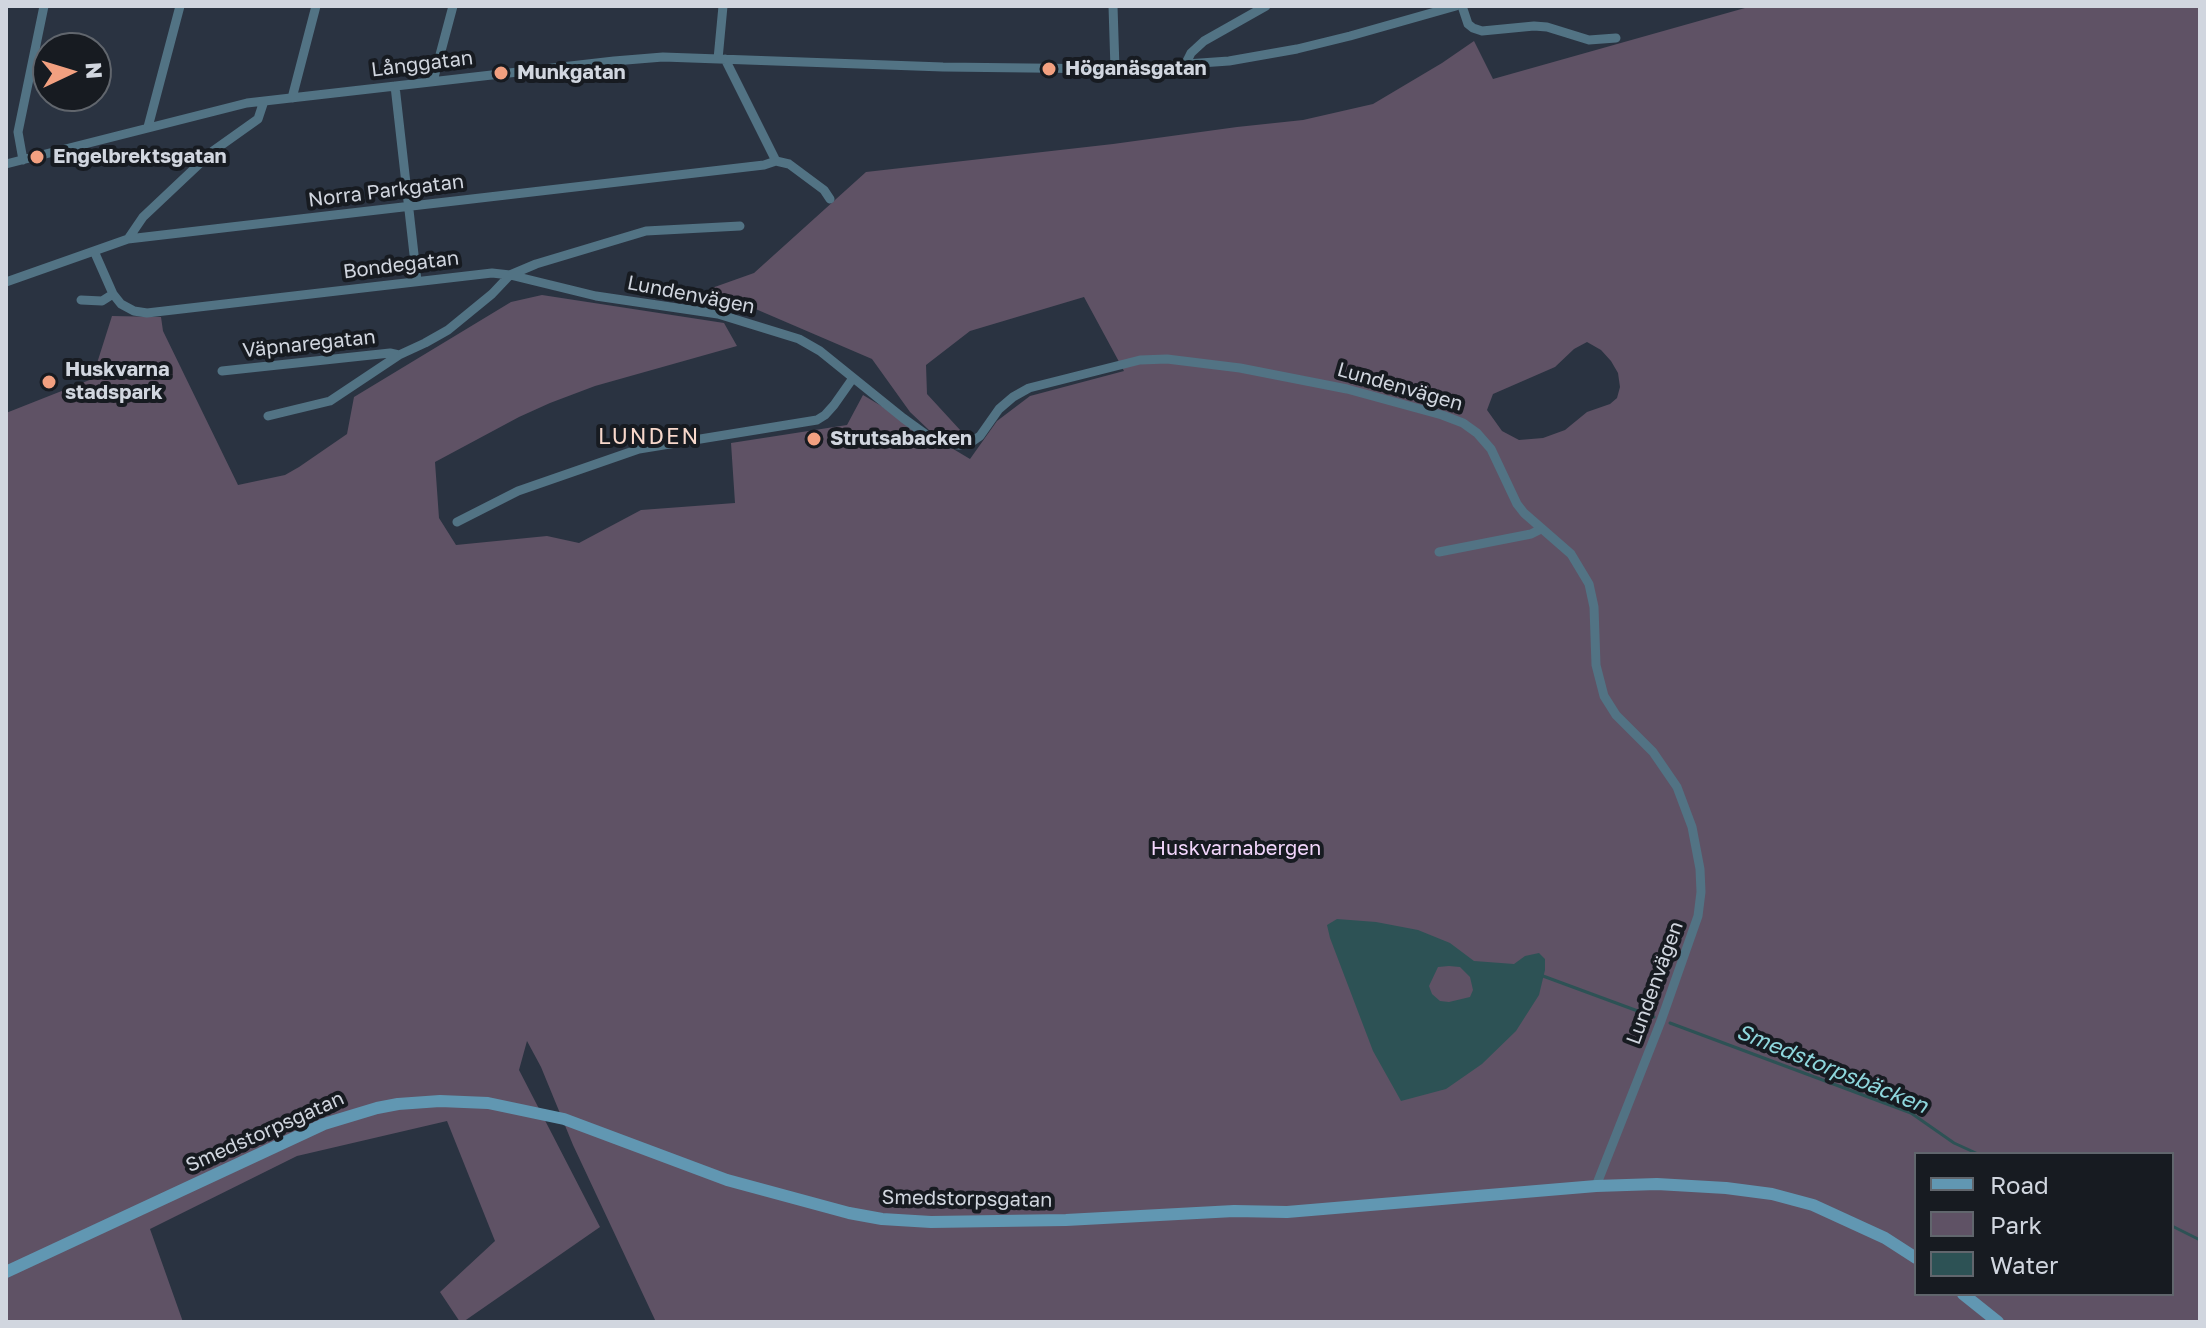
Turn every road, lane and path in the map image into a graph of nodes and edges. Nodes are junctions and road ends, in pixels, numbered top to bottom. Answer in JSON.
{"nodes":[{"id":1,"x":44,"y":6,"type":"edge"},
{"id":2,"x":180,"y":6,"type":"edge"},
{"id":3,"x":316,"y":6,"type":"edge"},
{"id":4,"x":453,"y":6,"type":"edge"},
{"id":5,"x":723,"y":6,"type":"edge"},
{"id":6,"x":1113,"y":6,"type":"edge"},
{"id":7,"x":1266,"y":6,"type":"edge"},
{"id":8,"x":1459,"y":6,"type":"edge"},
{"id":9,"x":1616,"y":38,"type":"dead end"},
{"id":10,"x":722,"y":59,"type":"junction"},
{"id":11,"x":1186,"y":63,"type":"junction"},
{"id":12,"x":1115,"y":69,"type":"junction"},
{"id":13,"x":433,"y":81,"type":"junction"},
{"id":14,"x":395,"y":86,"type":"junction"},
{"id":15,"x":292,"y":98,"type":"junction"},
{"id":16,"x":264,"y":101,"type":"junction"},
{"id":17,"x":148,"y":127,"type":"junction"},
{"id":18,"x":23,"y":160,"type":"junction"},
{"id":19,"x":776,"y":161,"type":"junction"},
{"id":20,"x":6,"y":164,"type":"edge"},
{"id":21,"x":830,"y":199,"type":"dead end"},
{"id":22,"x":409,"y":206,"type":"junction"},
{"id":23,"x":740,"y":226,"type":"dead end"},
{"id":24,"x":128,"y":239,"type":"junction"},
{"id":25,"x":94,"y":251,"type":"junction"},
{"id":26,"x":510,"y":275,"type":"junction"},
{"id":27,"x":417,"y":281,"type":"junction"},
{"id":28,"x":6,"y":282,"type":"edge"},
{"id":29,"x":113,"y":294,"type":"junction"},
{"id":30,"x":81,"y":300,"type":"dead end"},
{"id":31,"x":399,"y":355,"type":"junction"},
{"id":32,"x":222,"y":371,"type":"dead end"},
{"id":33,"x":853,"y":378,"type":"junction"},
{"id":34,"x":268,"y":416,"type":"dead end"},
{"id":35,"x":457,"y":522,"type":"dead end"},
{"id":36,"x":1541,"y":529,"type":"junction"},
{"id":37,"x":1439,"y":552,"type":"dead end"},
{"id":38,"x":1596,"y":1186,"type":"junction"},
{"id":39,"x":1914,"y":1257,"type":"edge"},
{"id":40,"x":6,"y":1272,"type":"edge"},
{"id":41,"x":1966,"y":1296,"type":"edge"},
{"id":42,"x":1998,"y":1322,"type":"edge"}],
"edges":[{"from":1,"to":18,"type":"street"},
{"from":2,"to":17,"type":"street"},
{"from":3,"to":15,"type":"street"},
{"from":4,"to":13,"type":"street"},
{"from":5,"to":10,"type":"street"},
{"from":6,"to":12,"type":"street"},
{"from":7,"to":11,"type":"street"},
{"from":8,"to":9,"type":"street"},
{"from":8,"to":11,"type":"street","name":"Långgatan"},
{"from":10,"to":12,"type":"street","name":"Långgatan"},
{"from":10,"to":13,"type":"street","name":"Långgatan"},
{"from":10,"to":19,"type":"street"},
{"from":11,"to":12,"type":"street","name":"Långgatan"},
{"from":13,"to":14,"type":"street","name":"Långgatan"},
{"from":14,"to":15,"type":"street","name":"Långgatan"},
{"from":14,"to":22,"type":"street"},
{"from":15,"to":16,"type":"street","name":"Långgatan"},
{"from":16,"to":17,"type":"street","name":"Långgatan"},
{"from":16,"to":24,"type":"street"},
{"from":17,"to":18,"type":"street","name":"Långgatan"},
{"from":18,"to":20,"type":"street","name":"Långgatan"},
{"from":19,"to":21,"type":"street"},
{"from":19,"to":22,"type":"street","name":"Norra Parkgatan"},
{"from":22,"to":24,"type":"street","name":"Norra Parkgatan"},
{"from":22,"to":27,"type":"street"},
{"from":23,"to":26,"type":"street","name":"Bondegatan"},
{"from":24,"to":25,"type":"street","name":"Norra Parkgatan"},
{"from":25,"to":28,"type":"street","name":"Norra Parkgatan"},
{"from":25,"to":29,"type":"street"},
{"from":26,"to":27,"type":"street","name":"Bondegatan"},
{"from":26,"to":31,"type":"street","name":"Väpnaregatan"},
{"from":26,"to":33,"type":"street","name":"Lundenvägen"},
{"from":27,"to":29,"type":"street","name":"Bondegatan"},
{"from":29,"to":30,"type":"street"},
{"from":31,"to":32,"type":"street","name":"Väpnaregatan"},
{"from":31,"to":34,"type":"street","name":"Väpnaregatan"},
{"from":33,"to":35,"type":"street"},
{"from":33,"to":36,"type":"street","name":"Lundenvägen"},
{"from":36,"to":37,"type":"street"},
{"from":36,"to":38,"type":"street","name":"Lundenvägen"},
{"from":38,"to":39,"type":"street","name":"Smedstorpsgatan"},
{"from":38,"to":40,"type":"street","name":"Smedstorpsgatan"},
{"from":41,"to":42,"type":"street"}]}
